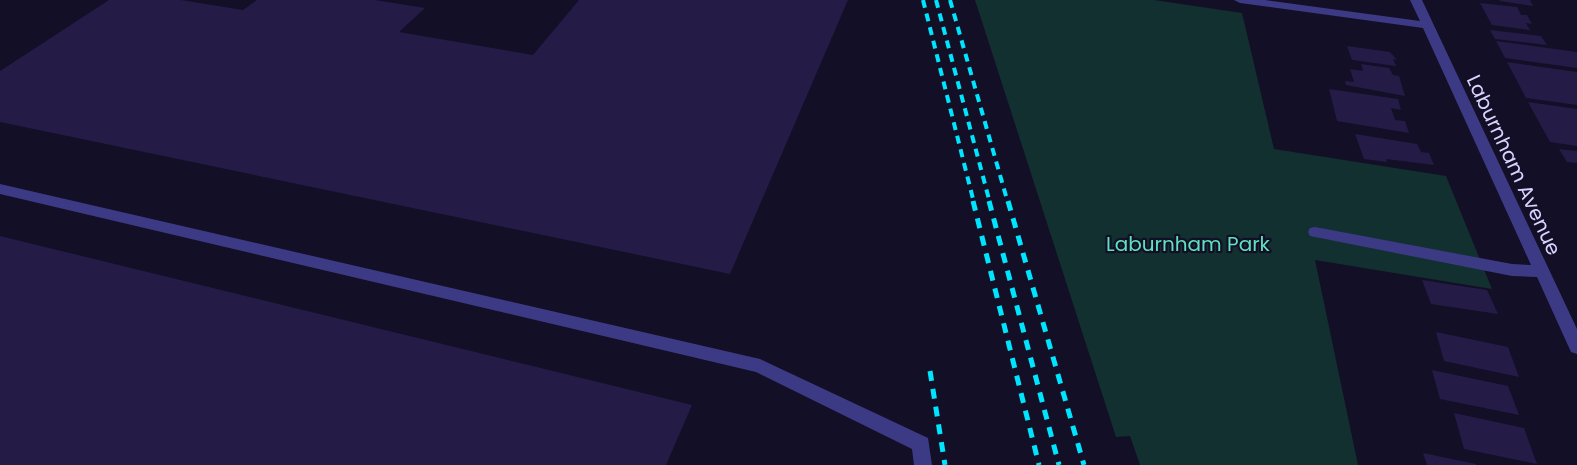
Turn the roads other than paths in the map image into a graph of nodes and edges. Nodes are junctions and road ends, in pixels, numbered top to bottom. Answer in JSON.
{"nodes":[{"id":1,"x":1240,"y":0,"type":"edge"},
{"id":2,"x":1416,"y":0,"type":"edge"},
{"id":3,"x":1427,"y":25,"type":"junction"},
{"id":4,"x":0,"y":189,"type":"edge"},
{"id":5,"x":1315,"y":232,"type":"dead end"},
{"id":6,"x":1542,"y":271,"type":"junction"},
{"id":7,"x":1577,"y":347,"type":"edge"},
{"id":8,"x":923,"y":465,"type":"edge"}],
"edges":[{"from":1,"to":3,"type":"street"},
{"from":2,"to":3,"type":"street","name":"Laburnham Avenue"},
{"from":3,"to":6,"type":"street","name":"Laburnham Avenue"},
{"from":4,"to":8,"type":"street"},
{"from":5,"to":6,"type":"street"},
{"from":6,"to":7,"type":"street","name":"Laburnham Avenue"}]}
